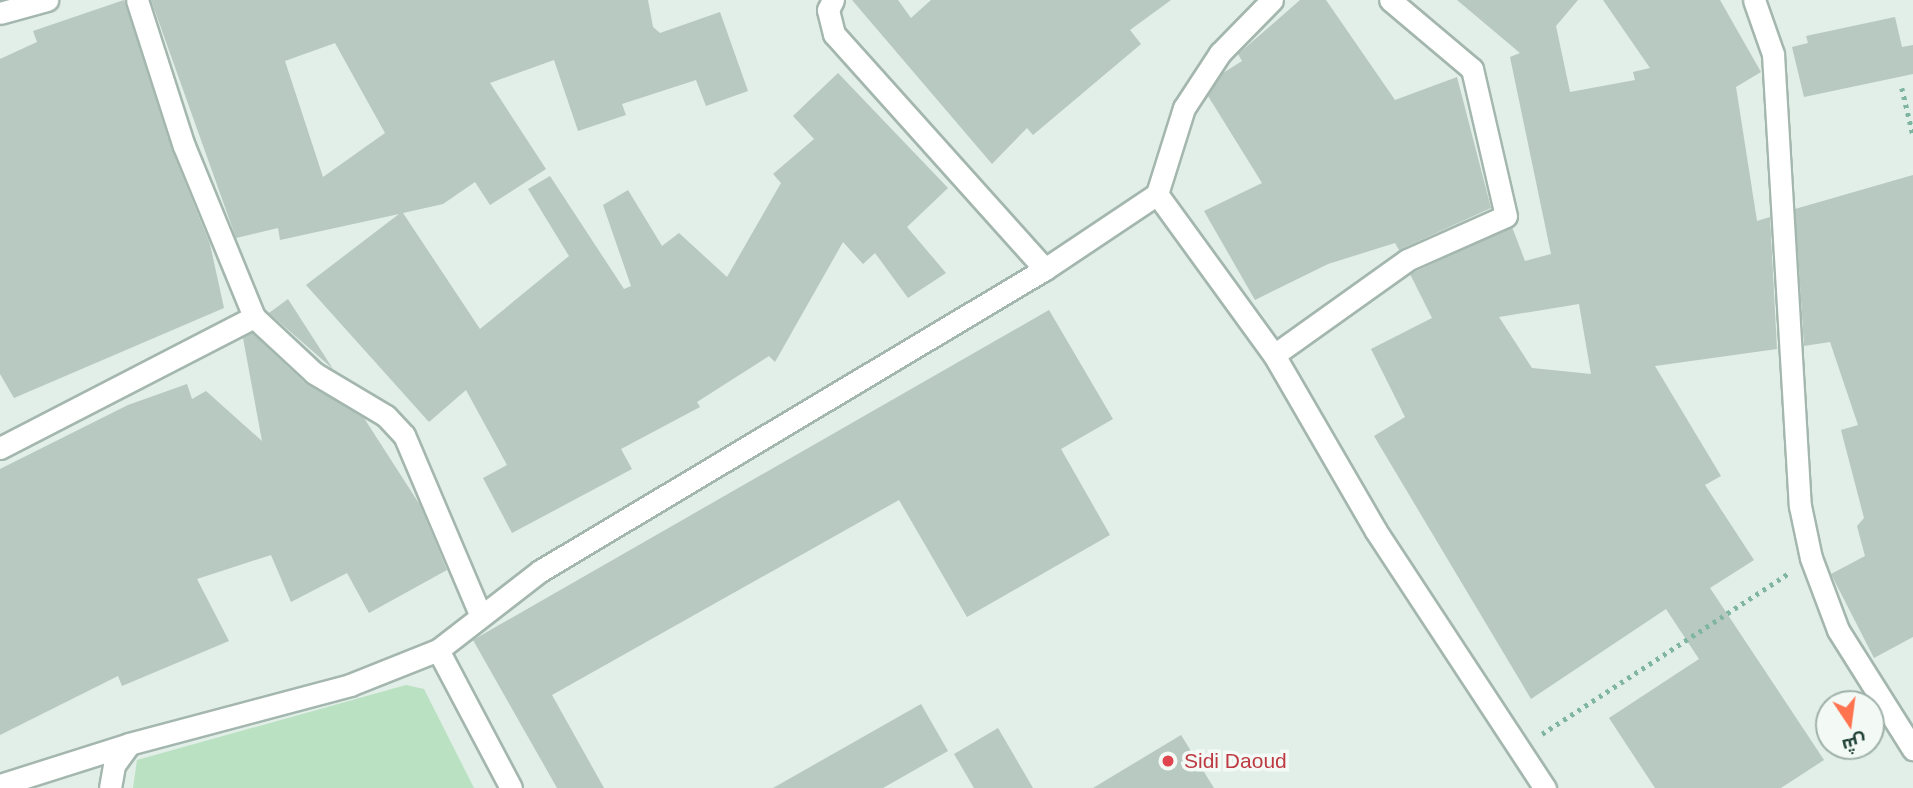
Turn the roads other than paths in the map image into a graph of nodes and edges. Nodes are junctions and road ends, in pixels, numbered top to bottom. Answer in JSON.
{"nodes":[{"id":1,"x":47,"y":0,"type":"edge"},
{"id":2,"x":137,"y":0,"type":"edge"},
{"id":3,"x":833,"y":0,"type":"edge"},
{"id":4,"x":1272,"y":0,"type":"edge"},
{"id":5,"x":1390,"y":0,"type":"edge"},
{"id":6,"x":1755,"y":0,"type":"edge"},
{"id":7,"x":0,"y":13,"type":"edge"},
{"id":8,"x":1157,"y":194,"type":"junction"},
{"id":9,"x":1045,"y":268,"type":"junction"},
{"id":10,"x":254,"y":317,"type":"junction"},
{"id":11,"x":1274,"y":355,"type":"junction"},
{"id":12,"x":0,"y":448,"type":"edge"},
{"id":13,"x":480,"y":614,"type":"junction"},
{"id":14,"x":439,"y":650,"type":"junction"},
{"id":15,"x":129,"y":744,"type":"junction"},
{"id":16,"x":1913,"y":749,"type":"edge"},
{"id":17,"x":0,"y":785,"type":"edge"},
{"id":18,"x":110,"y":788,"type":"edge"},
{"id":19,"x":511,"y":788,"type":"edge"},
{"id":20,"x":1545,"y":788,"type":"edge"}],
"edges":[{"from":1,"to":7,"type":"street"},
{"from":2,"to":10,"type":"street"},
{"from":3,"to":9,"type":"street"},
{"from":4,"to":8,"type":"street"},
{"from":5,"to":11,"type":"street"},
{"from":6,"to":16,"type":"street"},
{"from":8,"to":9,"type":"street"},
{"from":8,"to":11,"type":"street"},
{"from":9,"to":13,"type":"street"},
{"from":10,"to":12,"type":"street"},
{"from":10,"to":13,"type":"street"},
{"from":11,"to":20,"type":"street"},
{"from":13,"to":14,"type":"street"},
{"from":14,"to":15,"type":"street"},
{"from":14,"to":19,"type":"street"},
{"from":15,"to":17,"type":"street"},
{"from":15,"to":18,"type":"street"}]}
